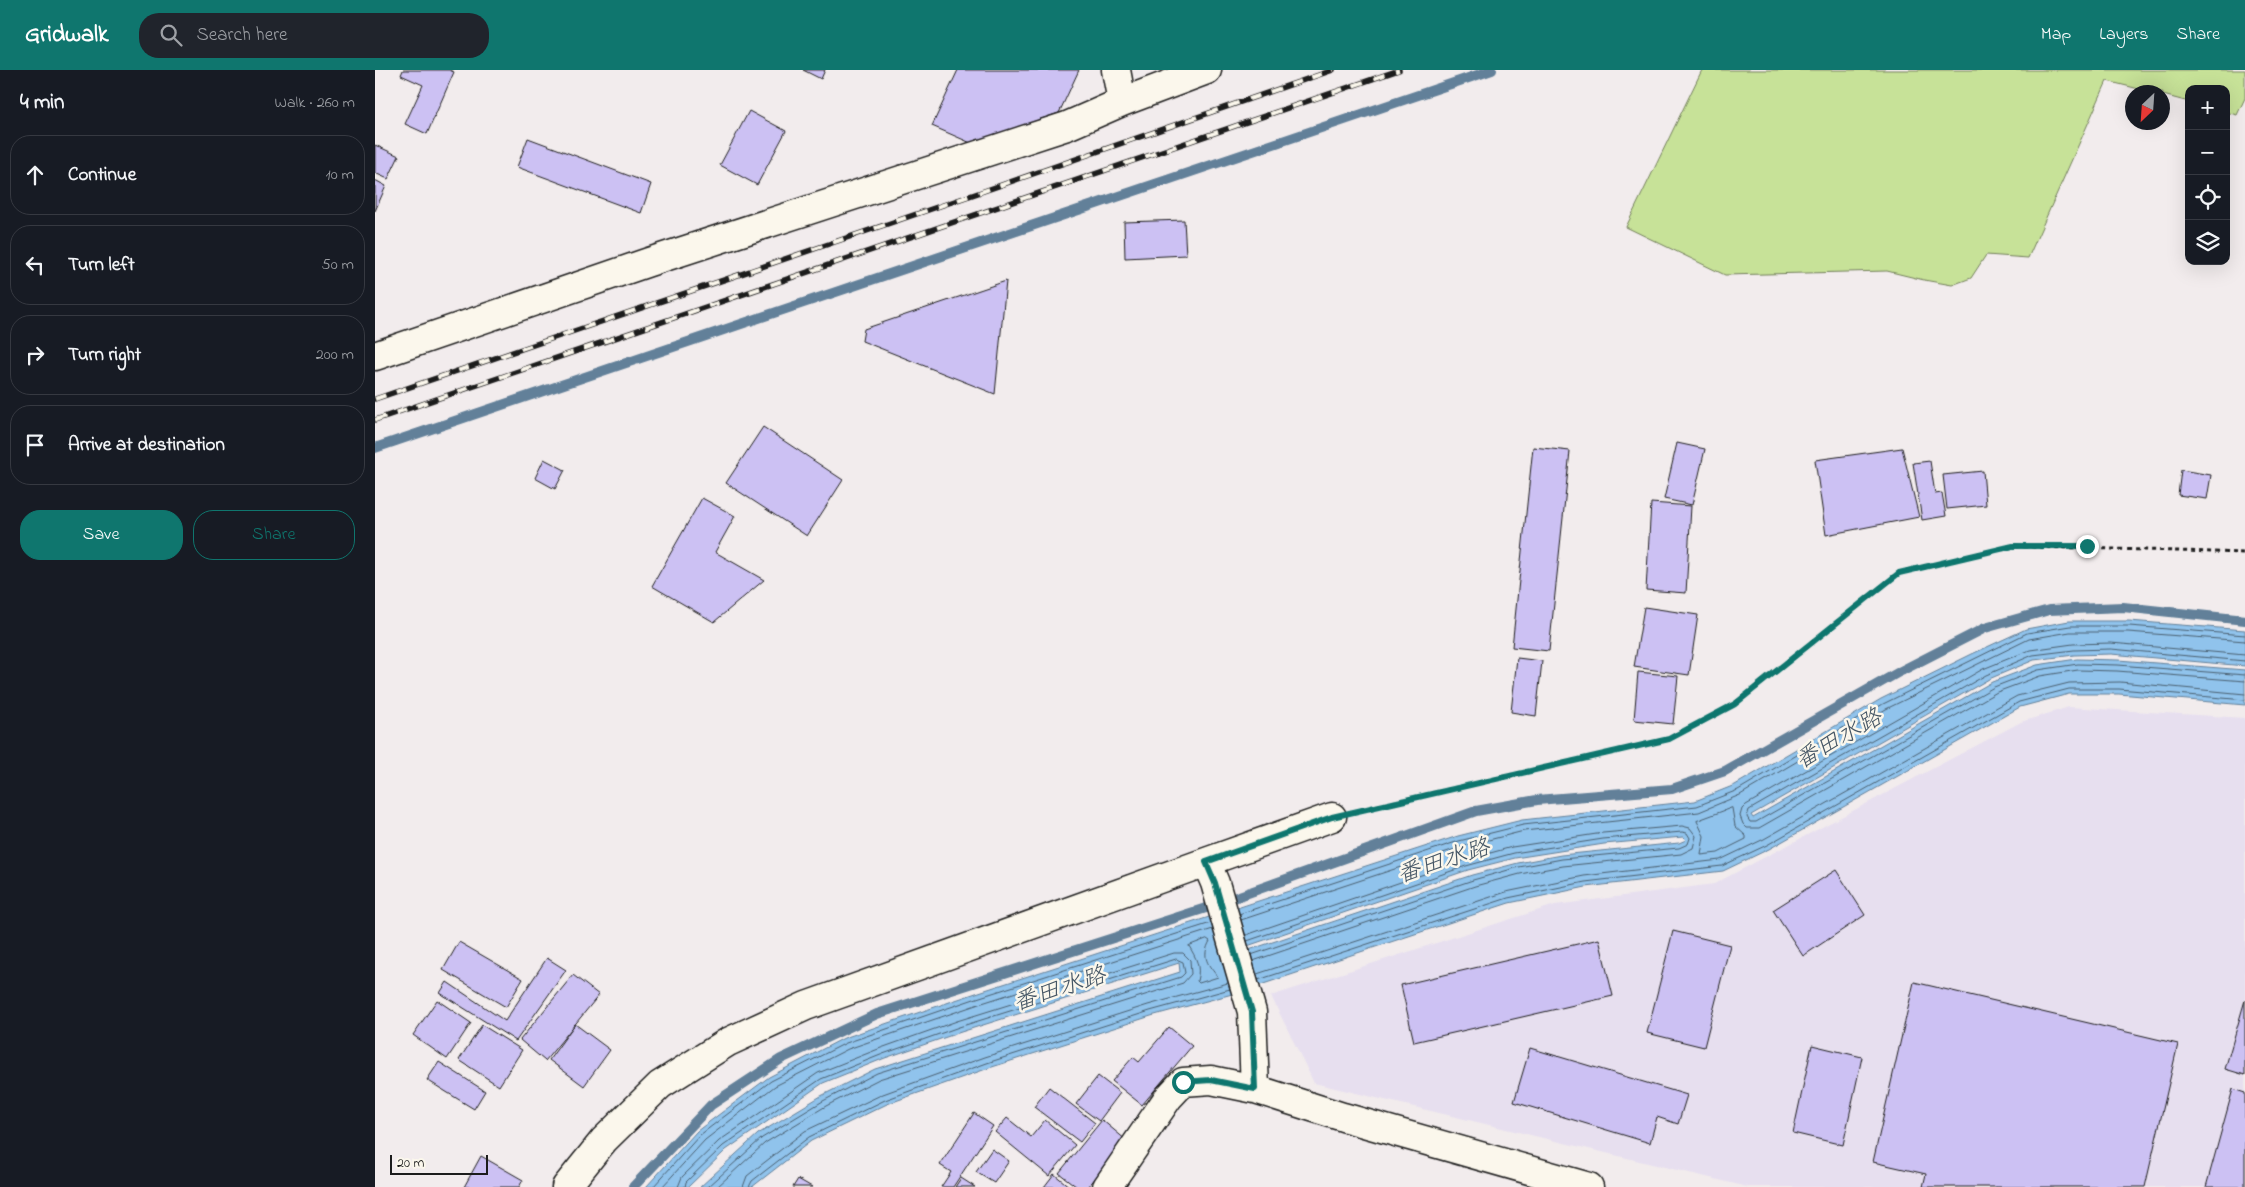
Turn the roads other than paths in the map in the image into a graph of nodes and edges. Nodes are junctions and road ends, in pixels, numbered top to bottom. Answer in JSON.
{"nodes":[{"id":1,"x":1116,"y":70,"type":"edge"},
{"id":2,"x":1207,"y":70,"type":"edge"},
{"id":3,"x":1122,"y":102,"type":"junction"},
{"id":4,"x":375,"y":356,"type":"edge"},
{"id":5,"x":1332,"y":817,"type":"road end"},
{"id":6,"x":1210,"y":873,"type":"junction"},
{"id":7,"x":1255,"y":1089,"type":"junction"},
{"id":8,"x":566,"y":1187,"type":"edge"},
{"id":9,"x":1107,"y":1187,"type":"edge"},
{"id":10,"x":1589,"y":1187,"type":"edge"}],
"edges":[{"from":1,"to":3,"type":"street"},
{"from":2,"to":3,"type":"street"},
{"from":3,"to":4,"type":"street"},
{"from":5,"to":6,"type":"street"},
{"from":6,"to":7,"type":"street"},
{"from":6,"to":8,"type":"street"},
{"from":7,"to":9,"type":"street"},
{"from":7,"to":10,"type":"street"}]}
